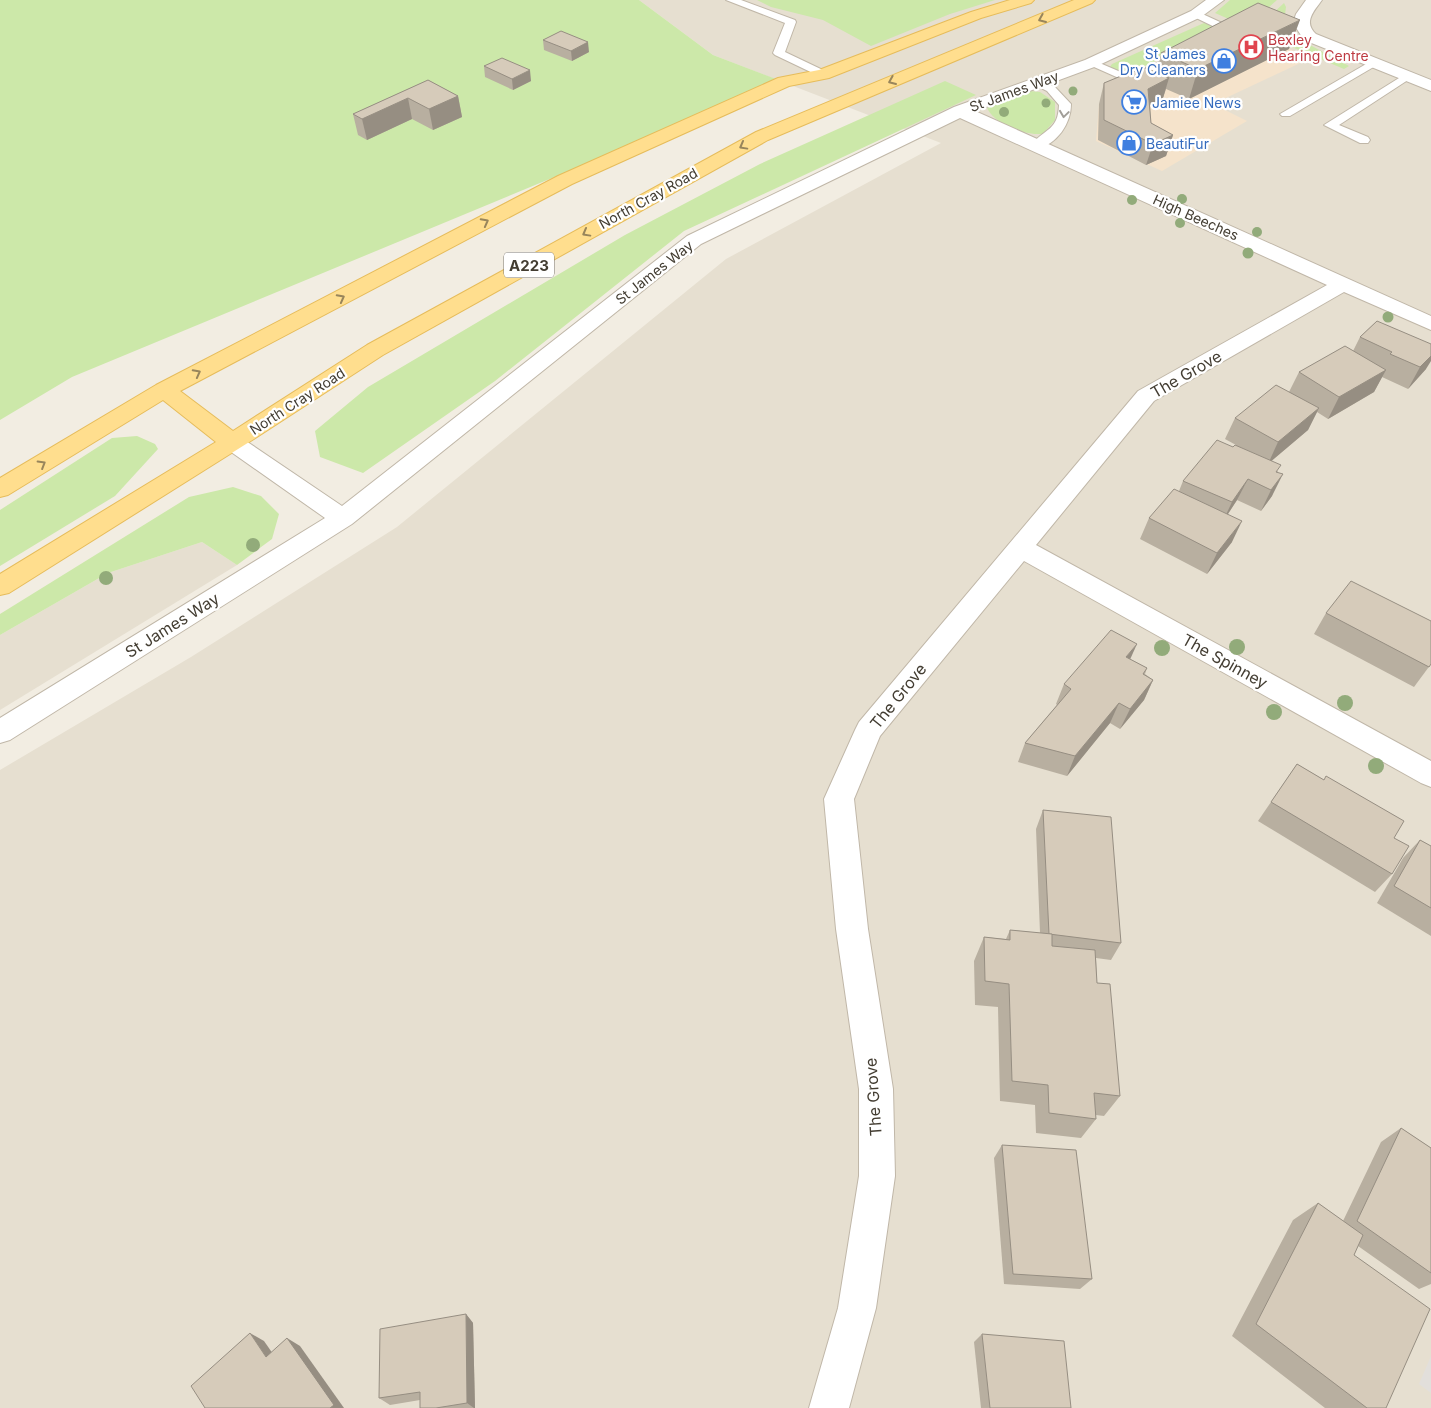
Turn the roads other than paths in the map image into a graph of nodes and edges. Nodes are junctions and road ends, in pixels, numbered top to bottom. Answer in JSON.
{"nodes":[{"id":1,"x":731,"y":0,"type":"edge"},
{"id":2,"x":1026,"y":0,"type":"edge"},
{"id":3,"x":1087,"y":0,"type":"edge"},
{"id":4,"x":1216,"y":0,"type":"edge"},
{"id":5,"x":1314,"y":0,"type":"edge"},
{"id":6,"x":1196,"y":14,"type":"junction"},
{"id":7,"x":1211,"y":40,"type":"edge"},
{"id":8,"x":1187,"y":51,"type":"edge"},
{"id":9,"x":1373,"y":63,"type":"junction"},
{"id":10,"x":1091,"y":64,"type":"junction"},
{"id":11,"x":823,"y":74,"type":"junction"},
{"id":12,"x":1407,"y":76,"type":"junction"},
{"id":13,"x":1039,"y":84,"type":"junction"},
{"id":14,"x":1431,"y":86,"type":"edge"},
{"id":15,"x":960,"y":111,"type":"junction"},
{"id":16,"x":1286,"y":114,"type":"dead end"},
{"id":17,"x":1364,"y":140,"type":"dead end"},
{"id":18,"x":1037,"y":145,"type":"junction"},
{"id":19,"x":1343,"y":284,"type":"junction"},
{"id":20,"x":1431,"y":324,"type":"edge"},
{"id":21,"x":164,"y":390,"type":"junction"},
{"id":22,"x":232,"y":442,"type":"junction"},
{"id":23,"x":0,"y":489,"type":"edge"},
{"id":24,"x":343,"y":518,"type":"junction"},
{"id":25,"x":1019,"y":547,"type":"junction"},
{"id":26,"x":0,"y":586,"type":"edge"},
{"id":27,"x":0,"y":732,"type":"edge"},
{"id":28,"x":1431,"y":775,"type":"edge"},
{"id":29,"x":829,"y":1408,"type":"edge"}],
"edges":[{"from":1,"to":11,"type":"lane"},
{"from":2,"to":11,"type":"main road"},
{"from":3,"to":22,"type":"main road","name":"North Cray Road","number":"A223","one_way":true},
{"from":4,"to":6,"type":"street","name":"St James Way"},
{"from":5,"to":9,"type":"street"},
{"from":6,"to":7,"type":"lane"},
{"from":6,"to":10,"type":"street","name":"St James Way"},
{"from":8,"to":10,"type":"lane"},
{"from":9,"to":12,"type":"street"},
{"from":9,"to":16,"type":"lane"},
{"from":10,"to":13,"type":"street","name":"St James Way"},
{"from":21,"to":11,"type":"main road","one_way":true},
{"from":12,"to":14,"type":"street"},
{"from":12,"to":17,"type":"lane"},
{"from":13,"to":15,"type":"street","name":"St James Way"},
{"from":13,"to":18,"type":"lane","one_way":true},
{"from":15,"to":18,"type":"street","name":"High Beeches"},
{"from":15,"to":24,"type":"street","name":"St James Way"},
{"from":18,"to":19,"type":"street","name":"High Beeches"},
{"from":19,"to":20,"type":"street","name":"High Beeches"},
{"from":19,"to":25,"type":"street","name":"The Grove"},
{"from":21,"to":22,"type":"main road","name":"North Cray Road"},
{"from":23,"to":21,"type":"main road","one_way":true},
{"from":22,"to":24,"type":"street"},
{"from":22,"to":26,"type":"main road","name":"North Cray Road","number":"A223"},
{"from":24,"to":27,"type":"street","name":"St James Way"},
{"from":25,"to":28,"type":"street","name":"The Spinney"},
{"from":25,"to":29,"type":"street","name":"The Grove"}]}
